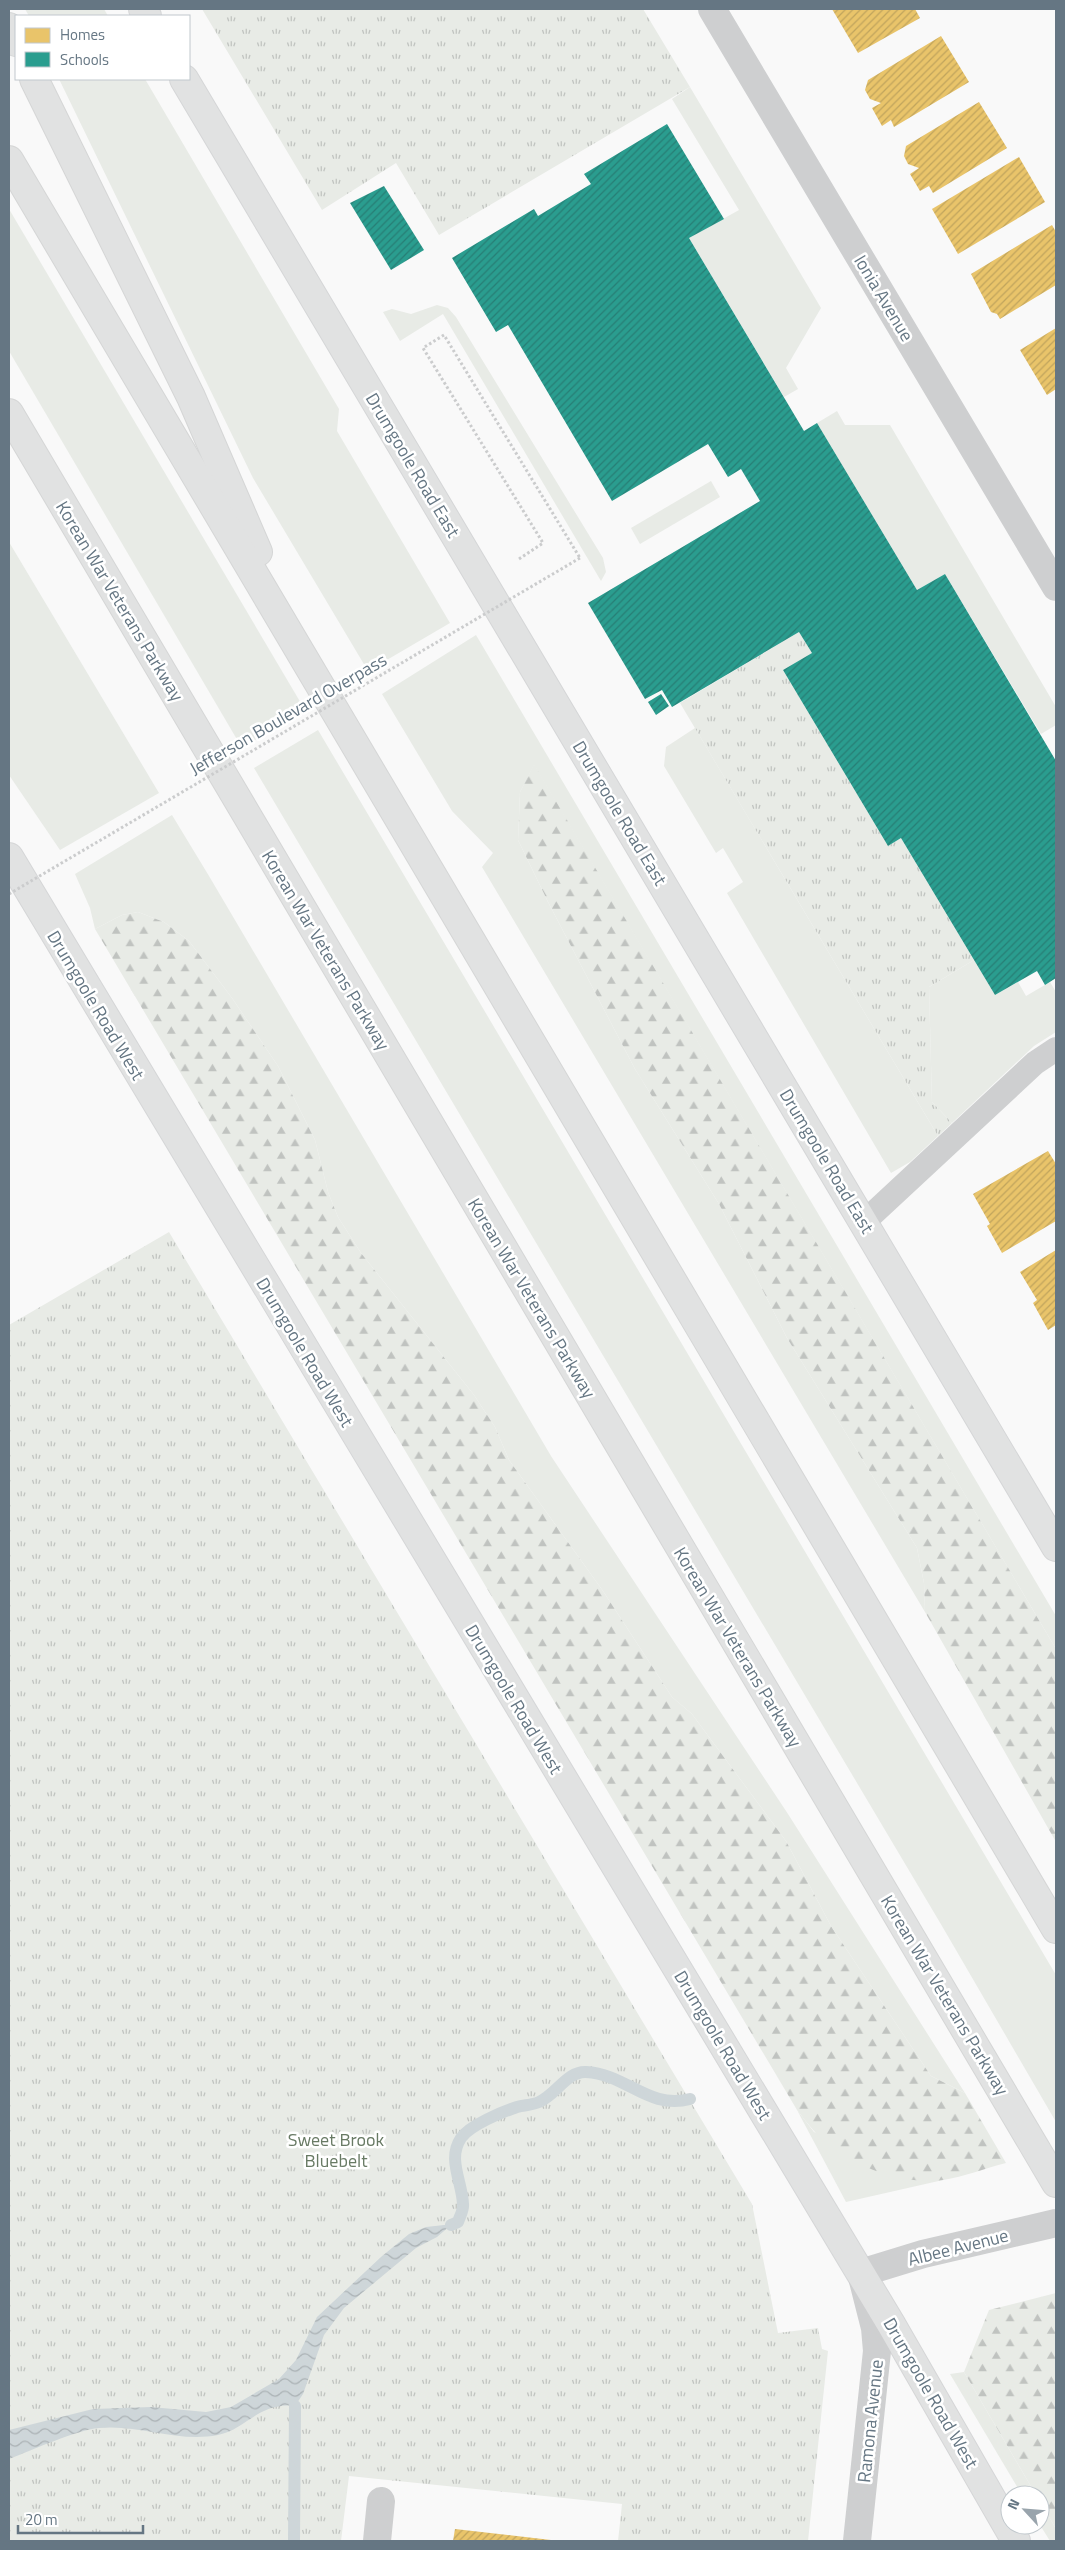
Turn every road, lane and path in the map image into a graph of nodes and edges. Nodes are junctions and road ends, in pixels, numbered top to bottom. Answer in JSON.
{"nodes":[{"id":1,"x":712,"y":9,"type":"edge"},
{"id":2,"x":9,"y":27,"type":"edge"},
{"id":3,"x":15,"y":40,"type":"edge"},
{"id":4,"x":34,"y":80,"type":"edge"},
{"id":5,"x":185,"y":80,"type":"edge"},
{"id":6,"x":9,"y":160,"type":"edge"},
{"id":7,"x":9,"y":413,"type":"edge"},
{"id":8,"x":519,"y":558,"type":"dead end"},
{"id":9,"x":1056,"y":587,"type":"edge"},
{"id":10,"x":304,"y":659,"type":"junction"},
{"id":11,"x":9,"y":858,"type":"edge"},
{"id":12,"x":9,"y":894,"type":"edge"},
{"id":13,"x":1056,"y":1049,"type":"edge"},
{"id":14,"x":864,"y":1222,"type":"junction"},
{"id":15,"x":1056,"y":1547,"type":"edge"},
{"id":16,"x":1056,"y":1929,"type":"edge"},
{"id":17,"x":1056,"y":2183,"type":"edge"},
{"id":18,"x":1056,"y":2222,"type":"edge"},
{"id":19,"x":861,"y":2273,"type":"junction"},
{"id":20,"x":381,"y":2501,"type":"dead end"},
{"id":21,"x":377,"y":2541,"type":"edge"},
{"id":22,"x":857,"y":2541,"type":"edge"},
{"id":23,"x":1016,"y":2541,"type":"edge"}],
"edges":[{"from":1,"to":9,"type":"street","name":"Ionia Avenue"},
{"from":2,"to":3,"type":"main road"},
{"from":4,"to":10,"type":"main road"},
{"from":5,"to":14,"type":"main road","name":"Drumgoole Road East"},
{"from":6,"to":10,"type":"main road"},
{"from":7,"to":17,"type":"main road","name":"Korean War Veterans Parkway"},
{"from":8,"to":12,"type":"path","name":"Jefferson Boulevard Overpass","bridge":true},
{"from":10,"to":16,"type":"main road"},
{"from":11,"to":19,"type":"main road","name":"Drumgoole Road West"},
{"from":13,"to":14,"type":"lane"},
{"from":14,"to":15,"type":"main road","name":"Drumgoole Road East"},
{"from":18,"to":19,"type":"street","name":"Albee Avenue"},
{"from":19,"to":22,"type":"street","name":"Ramona Avenue"},
{"from":19,"to":23,"type":"main road","name":"Drumgoole Road West"},
{"from":20,"to":21,"type":"street"}]}
